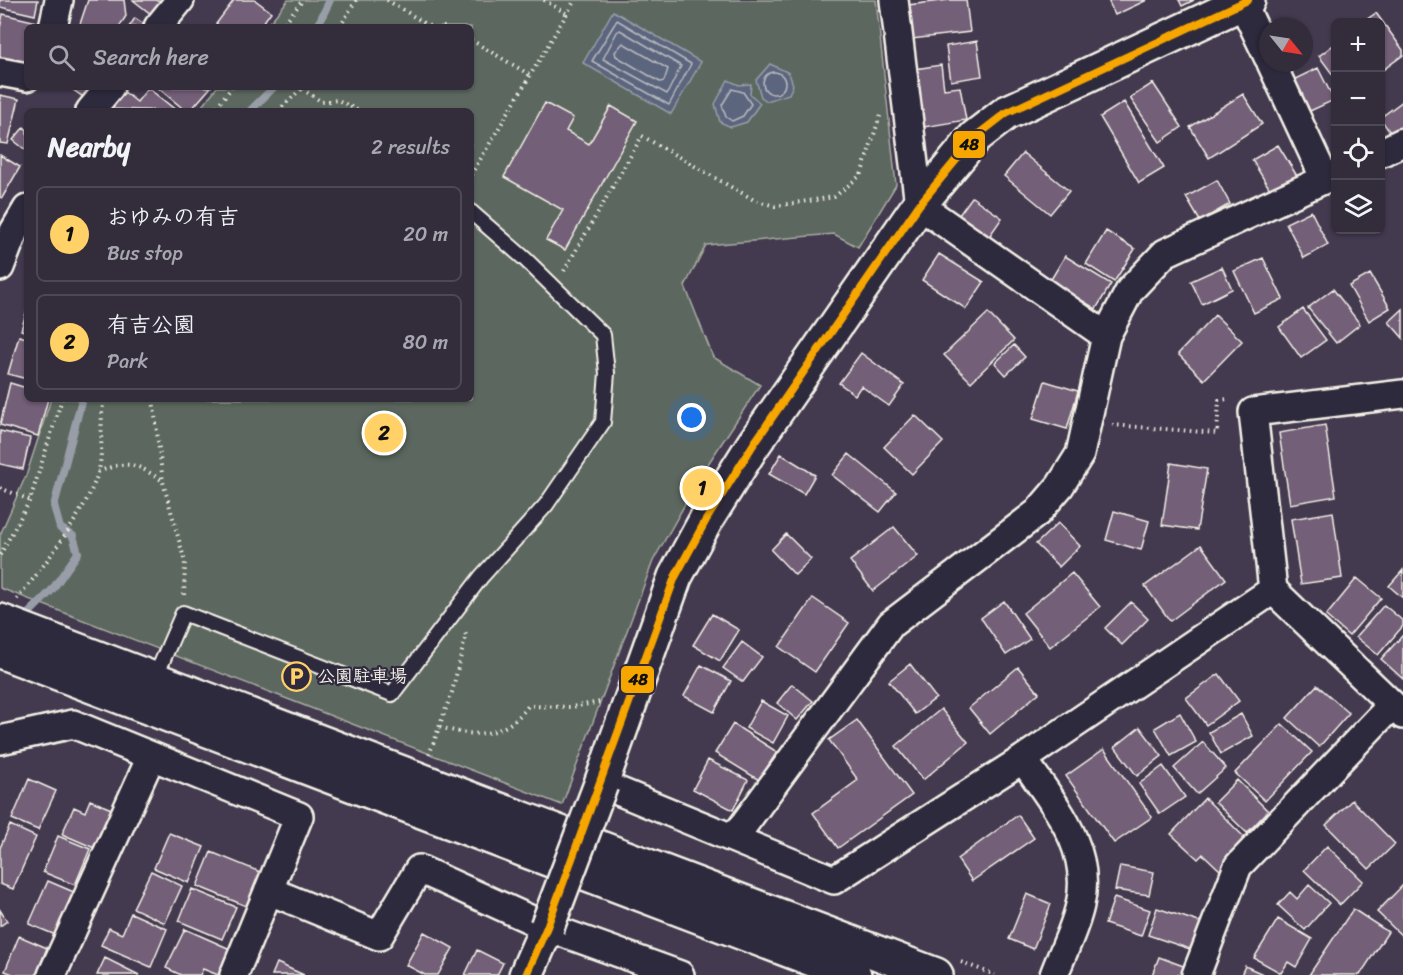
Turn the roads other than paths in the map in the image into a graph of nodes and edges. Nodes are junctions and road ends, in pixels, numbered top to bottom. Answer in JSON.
{"nodes":[{"id":1,"x":59,"y":0,"type":"edge"},
{"id":2,"x":180,"y":0,"type":"edge"},
{"id":3,"x":894,"y":0,"type":"edge"},
{"id":4,"x":1244,"y":1,"type":"edge"},
{"id":5,"x":54,"y":24,"type":"edge"},
{"id":6,"x":160,"y":24,"type":"edge"},
{"id":7,"x":1259,"y":36,"type":"edge"},
{"id":8,"x":0,"y":72,"type":"edge"},
{"id":9,"x":1276,"y":72,"type":"edge"},
{"id":10,"x":24,"y":77,"type":"edge"},
{"id":11,"x":108,"y":90,"type":"edge"},
{"id":12,"x":92,"y":108,"type":"edge"},
{"id":13,"x":1403,"y":142,"type":"edge"},
{"id":14,"x":1385,"y":151,"type":"edge"},
{"id":15,"x":1330,"y":176,"type":"edge"},
{"id":16,"x":919,"y":205,"type":"junction"},
{"id":17,"x":24,"y":214,"type":"edge"},
{"id":18,"x":474,"y":215,"type":"edge"},
{"id":19,"x":0,"y":267,"type":"edge"},
{"id":20,"x":1106,"y":336,"type":"junction"},
{"id":21,"x":1402,"y":399,"type":"edge"},
{"id":22,"x":1273,"y":590,"type":"junction"},
{"id":23,"x":7,"y":611,"type":"edge"},
{"id":24,"x":23,"y":650,"type":"edge"},
{"id":25,"x":155,"y":678,"type":"junction"},
{"id":26,"x":1397,"y":710,"type":"edge"},
{"id":27,"x":0,"y":740,"type":"edge"},
{"id":28,"x":151,"y":757,"type":"junction"},
{"id":29,"x":1023,"y":759,"type":"junction"},
{"id":30,"x":601,"y":784,"type":"junction"},
{"id":31,"x":734,"y":838,"type":"junction"},
{"id":32,"x":270,"y":891,"type":"junction"},
{"id":33,"x":547,"y":927,"type":"junction"},
{"id":34,"x":52,"y":975,"type":"edge"},
{"id":35,"x":234,"y":975,"type":"edge"},
{"id":36,"x":526,"y":975,"type":"edge"},
{"id":37,"x":680,"y":975,"type":"edge"},
{"id":38,"x":854,"y":975,"type":"edge"},
{"id":39,"x":936,"y":975,"type":"edge"},
{"id":40,"x":1054,"y":975,"type":"edge"},
{"id":41,"x":1196,"y":975,"type":"edge"}],
"edges":[{"from":1,"to":5,"type":"street"},
{"from":2,"to":6,"type":"street"},
{"from":3,"to":16,"type":"street"},
{"from":4,"to":7,"type":"street"},
{"from":4,"to":16,"type":"street"},
{"from":8,"to":10,"type":"street"},
{"from":9,"to":15,"type":"street"},
{"from":11,"to":12,"type":"street"},
{"from":13,"to":14,"type":"street"},
{"from":15,"to":20,"type":"street"},
{"from":16,"to":20,"type":"street"},
{"from":16,"to":30,"type":"street"},
{"from":17,"to":19,"type":"street"},
{"from":18,"to":25,"type":"lane"},
{"from":20,"to":31,"type":"street"},
{"from":21,"to":22,"type":"street"},
{"from":22,"to":26,"type":"street"},
{"from":22,"to":29,"type":"street"},
{"from":23,"to":24,"type":"street"},
{"from":24,"to":25,"type":"street"},
{"from":24,"to":38,"type":"street"},
{"from":25,"to":39,"type":"street"},
{"from":26,"to":41,"type":"street"},
{"from":27,"to":28,"type":"street"},
{"from":28,"to":32,"type":"street"},
{"from":28,"to":34,"type":"street"},
{"from":29,"to":31,"type":"street"},
{"from":29,"to":40,"type":"street"},
{"from":30,"to":31,"type":"street"},
{"from":30,"to":33,"type":"street","bridge":true},
{"from":32,"to":33,"type":"street"},
{"from":32,"to":35,"type":"street"},
{"from":33,"to":36,"type":"street"},
{"from":33,"to":37,"type":"street"}]}
